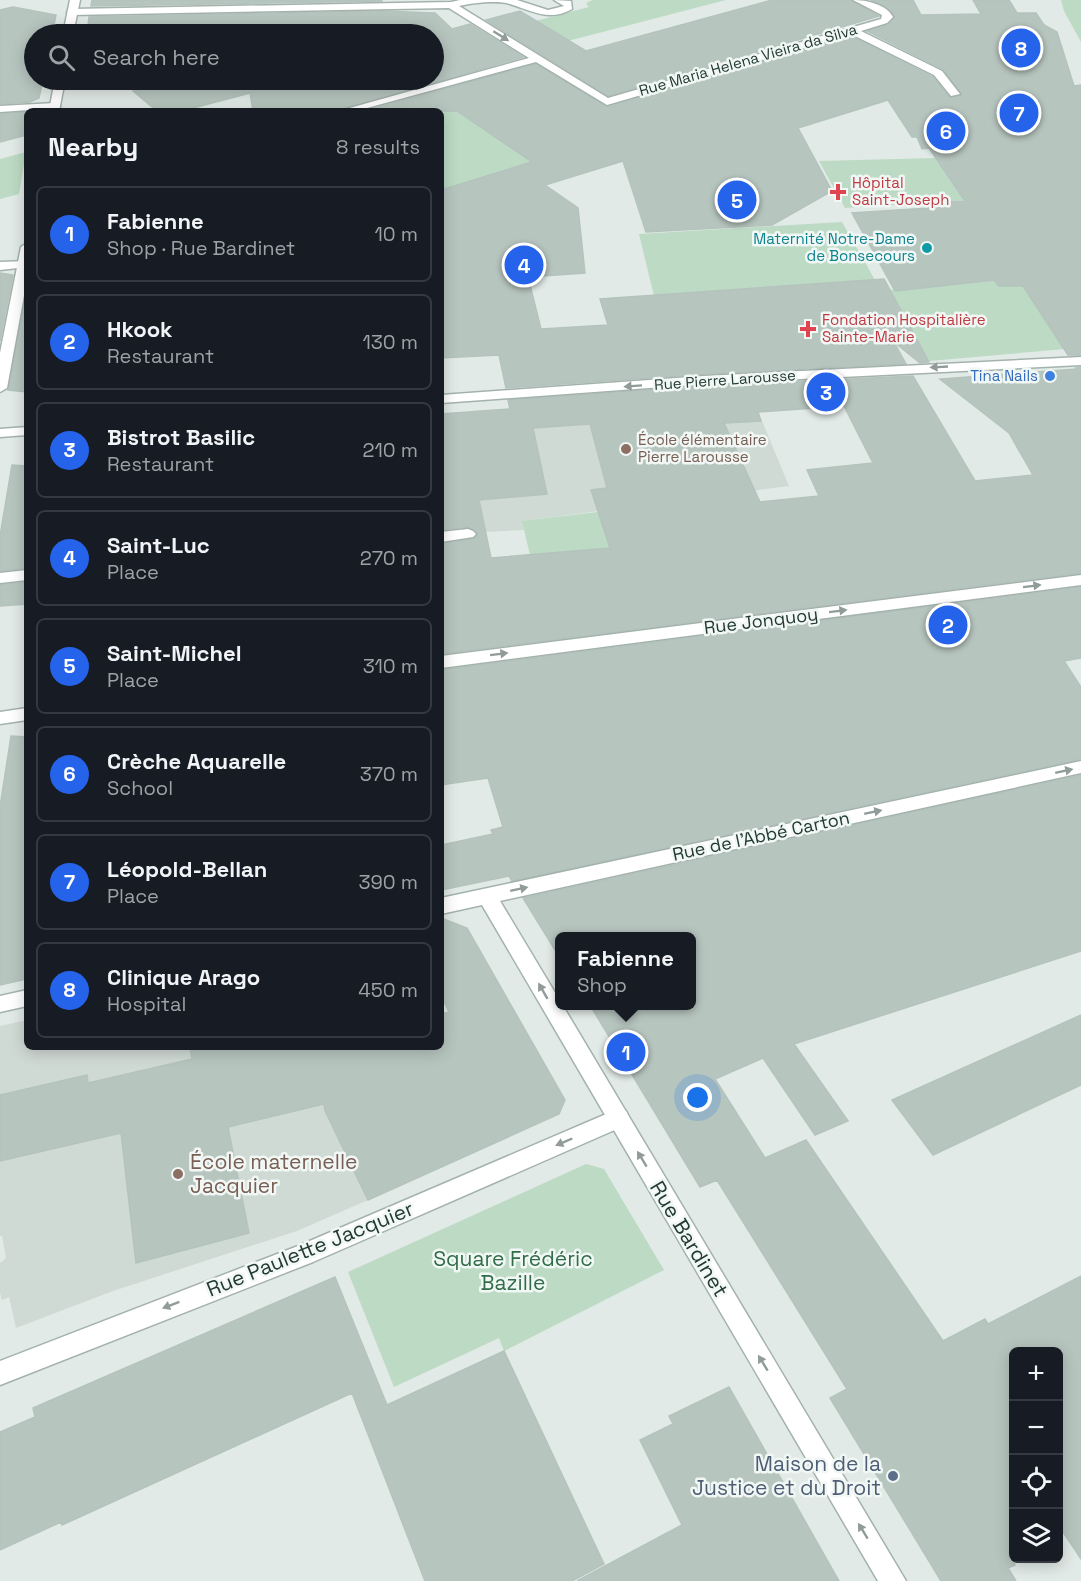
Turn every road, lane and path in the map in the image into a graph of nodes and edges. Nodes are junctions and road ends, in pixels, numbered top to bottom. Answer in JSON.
{"nodes":[{"id":1,"x":75,"y":0,"type":"edge"},
{"id":2,"x":511,"y":0,"type":"edge"},
{"id":3,"x":559,"y":0,"type":"edge"},
{"id":4,"x":858,"y":0,"type":"edge"},
{"id":5,"x":451,"y":5,"type":"junction"},
{"id":6,"x":72,"y":12,"type":"junction"},
{"id":7,"x":70,"y":24,"type":"edge"},
{"id":8,"x":851,"y":30,"type":"junction"},
{"id":9,"x":536,"y":59,"type":"junction"},
{"id":10,"x":444,"y":84,"type":"edge"},
{"id":11,"x":58,"y":90,"type":"edge"},
{"id":12,"x":422,"y":90,"type":"edge"},
{"id":13,"x":955,"y":94,"type":"dead end"},
{"id":14,"x":55,"y":108,"type":"edge"},
{"id":15,"x":355,"y":108,"type":"edge"},
{"id":16,"x":0,"y":109,"type":"edge"},
{"id":17,"x":24,"y":109,"type":"edge"},
{"id":18,"x":24,"y":264,"type":"joint"},
{"id":19,"x":0,"y":266,"type":"edge"},
{"id":20,"x":5,"y":339,"type":"edge"},
{"id":21,"x":1081,"y":361,"type":"edge"},
{"id":22,"x":0,"y":388,"type":"edge"},
{"id":23,"x":444,"y":399,"type":"edge"},
{"id":24,"x":24,"y":431,"type":"edge"},
{"id":25,"x":0,"y":433,"type":"edge"},
{"id":26,"x":468,"y":534,"type":"dead end"},
{"id":27,"x":444,"y":537,"type":"edge"},
{"id":28,"x":24,"y":575,"type":"edge"},
{"id":29,"x":0,"y":578,"type":"edge"},
{"id":30,"x":1081,"y":580,"type":"edge"},
{"id":31,"x":444,"y":662,"type":"edge"},
{"id":32,"x":24,"y":714,"type":"edge"},
{"id":33,"x":0,"y":718,"type":"edge"},
{"id":34,"x":1081,"y":767,"type":"edge"},
{"id":35,"x":487,"y":896,"type":"junction"},
{"id":36,"x":444,"y":905,"type":"edge"},
{"id":37,"x":24,"y":999,"type":"edge"},
{"id":38,"x":0,"y":1004,"type":"edge"},
{"id":39,"x":618,"y":1118,"type":"junction"},
{"id":40,"x":0,"y":1373,"type":"edge"},
{"id":41,"x":893,"y":1581,"type":"edge"}],
"edges":[{"from":1,"to":6,"type":"street"},
{"from":2,"to":3,"type":"street"},
{"from":2,"to":5,"type":"street"},
{"from":4,"to":8,"type":"street","name":"Rue Maria Helena Vieira da Silva"},
{"from":5,"to":6,"type":"street"},
{"from":5,"to":9,"type":"street","one_way":true},
{"from":6,"to":7,"type":"street"},
{"from":8,"to":9,"type":"street","name":"Rue Maria Helena Vieira da Silva"},
{"from":8,"to":13,"type":"street"},
{"from":9,"to":10,"type":"street"},
{"from":11,"to":14,"type":"street"},
{"from":12,"to":15,"type":"street"},
{"from":16,"to":17,"type":"street"},
{"from":18,"to":19,"type":"street"},
{"from":18,"to":20,"type":"street"},
{"from":20,"to":22,"type":"street"},
{"from":21,"to":23,"type":"street","name":"Rue Pierre Larousse","one_way":true},
{"from":24,"to":25,"type":"street"},
{"from":26,"to":27,"type":"street"},
{"from":28,"to":29,"type":"street"},
{"from":31,"to":30,"type":"street","name":"Rue Jonquoy","one_way":true},
{"from":32,"to":33,"type":"street"},
{"from":35,"to":34,"type":"street","name":"Rue de l'Abbé Carton","one_way":true},
{"from":35,"to":36,"type":"street","name":"Rue de l'Abbé Carton"},
{"from":39,"to":35,"type":"street","name":"Rue Bardinet","one_way":true},
{"from":37,"to":38,"type":"street"},
{"from":39,"to":40,"type":"street","name":"Rue Paulette Jacquier","one_way":true},
{"from":41,"to":39,"type":"street","name":"Rue Bardinet","one_way":true}]}
